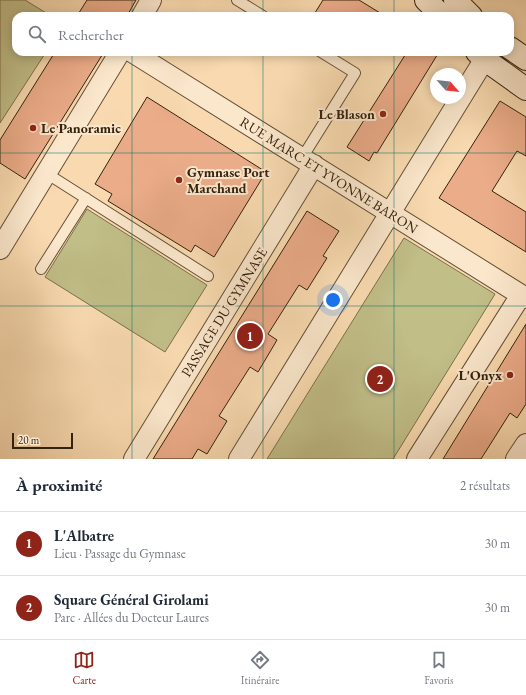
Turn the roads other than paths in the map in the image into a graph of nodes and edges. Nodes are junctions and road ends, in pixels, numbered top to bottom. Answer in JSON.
{"nodes":[{"id":1,"x":151,"y":0,"type":"edge"},
{"id":2,"x":237,"y":0,"type":"edge"},
{"id":3,"x":426,"y":0,"type":"edge"},
{"id":4,"x":456,"y":0,"type":"edge"},
{"id":5,"x":144,"y":12,"type":"edge"},
{"id":6,"x":256,"y":12,"type":"edge"},
{"id":7,"x":438,"y":12,"type":"edge"},
{"id":8,"x":467,"y":12,"type":"edge"},
{"id":9,"x":514,"y":51,"type":"edge"},
{"id":10,"x":118,"y":56,"type":"edge"},
{"id":11,"x":138,"y":56,"type":"edge"},
{"id":12,"x":327,"y":56,"type":"edge"},
{"id":13,"x":482,"y":56,"type":"edge"},
{"id":14,"x":485,"y":56,"type":"edge"},
{"id":15,"x":526,"y":59,"type":"edge"},
{"id":16,"x":526,"y":89,"type":"edge"},
{"id":17,"x":308,"y":161,"type":"junction"},
{"id":18,"x":46,"y":173,"type":"junction"},
{"id":19,"x":86,"y":198,"type":"junction"},
{"id":20,"x":391,"y":213,"type":"junction"},
{"id":21,"x":0,"y":249,"type":"edge"},
{"id":22,"x":41,"y":269,"type":"dead end"},
{"id":23,"x":208,"y":276,"type":"dead end"},
{"id":24,"x":523,"y":297,"type":"edge"},
{"id":25,"x":526,"y":444,"type":"edge"},
{"id":26,"x":134,"y":459,"type":"edge"},
{"id":27,"x":238,"y":459,"type":"edge"},
{"id":28,"x":418,"y":459,"type":"edge"},
{"id":29,"x":516,"y":459,"type":"edge"}],
"edges":[{"from":1,"to":5,"type":"street"},
{"from":2,"to":6,"type":"lane"},
{"from":3,"to":7,"type":"main road"},
{"from":4,"to":8,"type":"main road"},
{"from":9,"to":15,"type":"main road"},
{"from":10,"to":18,"type":"street"},
{"from":11,"to":17,"type":"street","name":"RUE MARC ET YVONNE BARON"},
{"from":12,"to":17,"type":"lane"},
{"from":13,"to":20,"type":"street"},
{"from":14,"to":16,"type":"main road"},
{"from":17,"to":20,"type":"street","name":"RUE MARC ET YVONNE BARON"},
{"from":17,"to":26,"type":"street","name":"PASSAGE DU GYMNASE"},
{"from":18,"to":19,"type":"lane"},
{"from":18,"to":21,"type":"street"},
{"from":19,"to":22,"type":"lane"},
{"from":19,"to":23,"type":"lane"},
{"from":20,"to":24,"type":"street","name":"RUE MARC ET YVONNE BARON"},
{"from":20,"to":27,"type":"street"},
{"from":24,"to":28,"type":"street"},
{"from":25,"to":29,"type":"street"}]}
